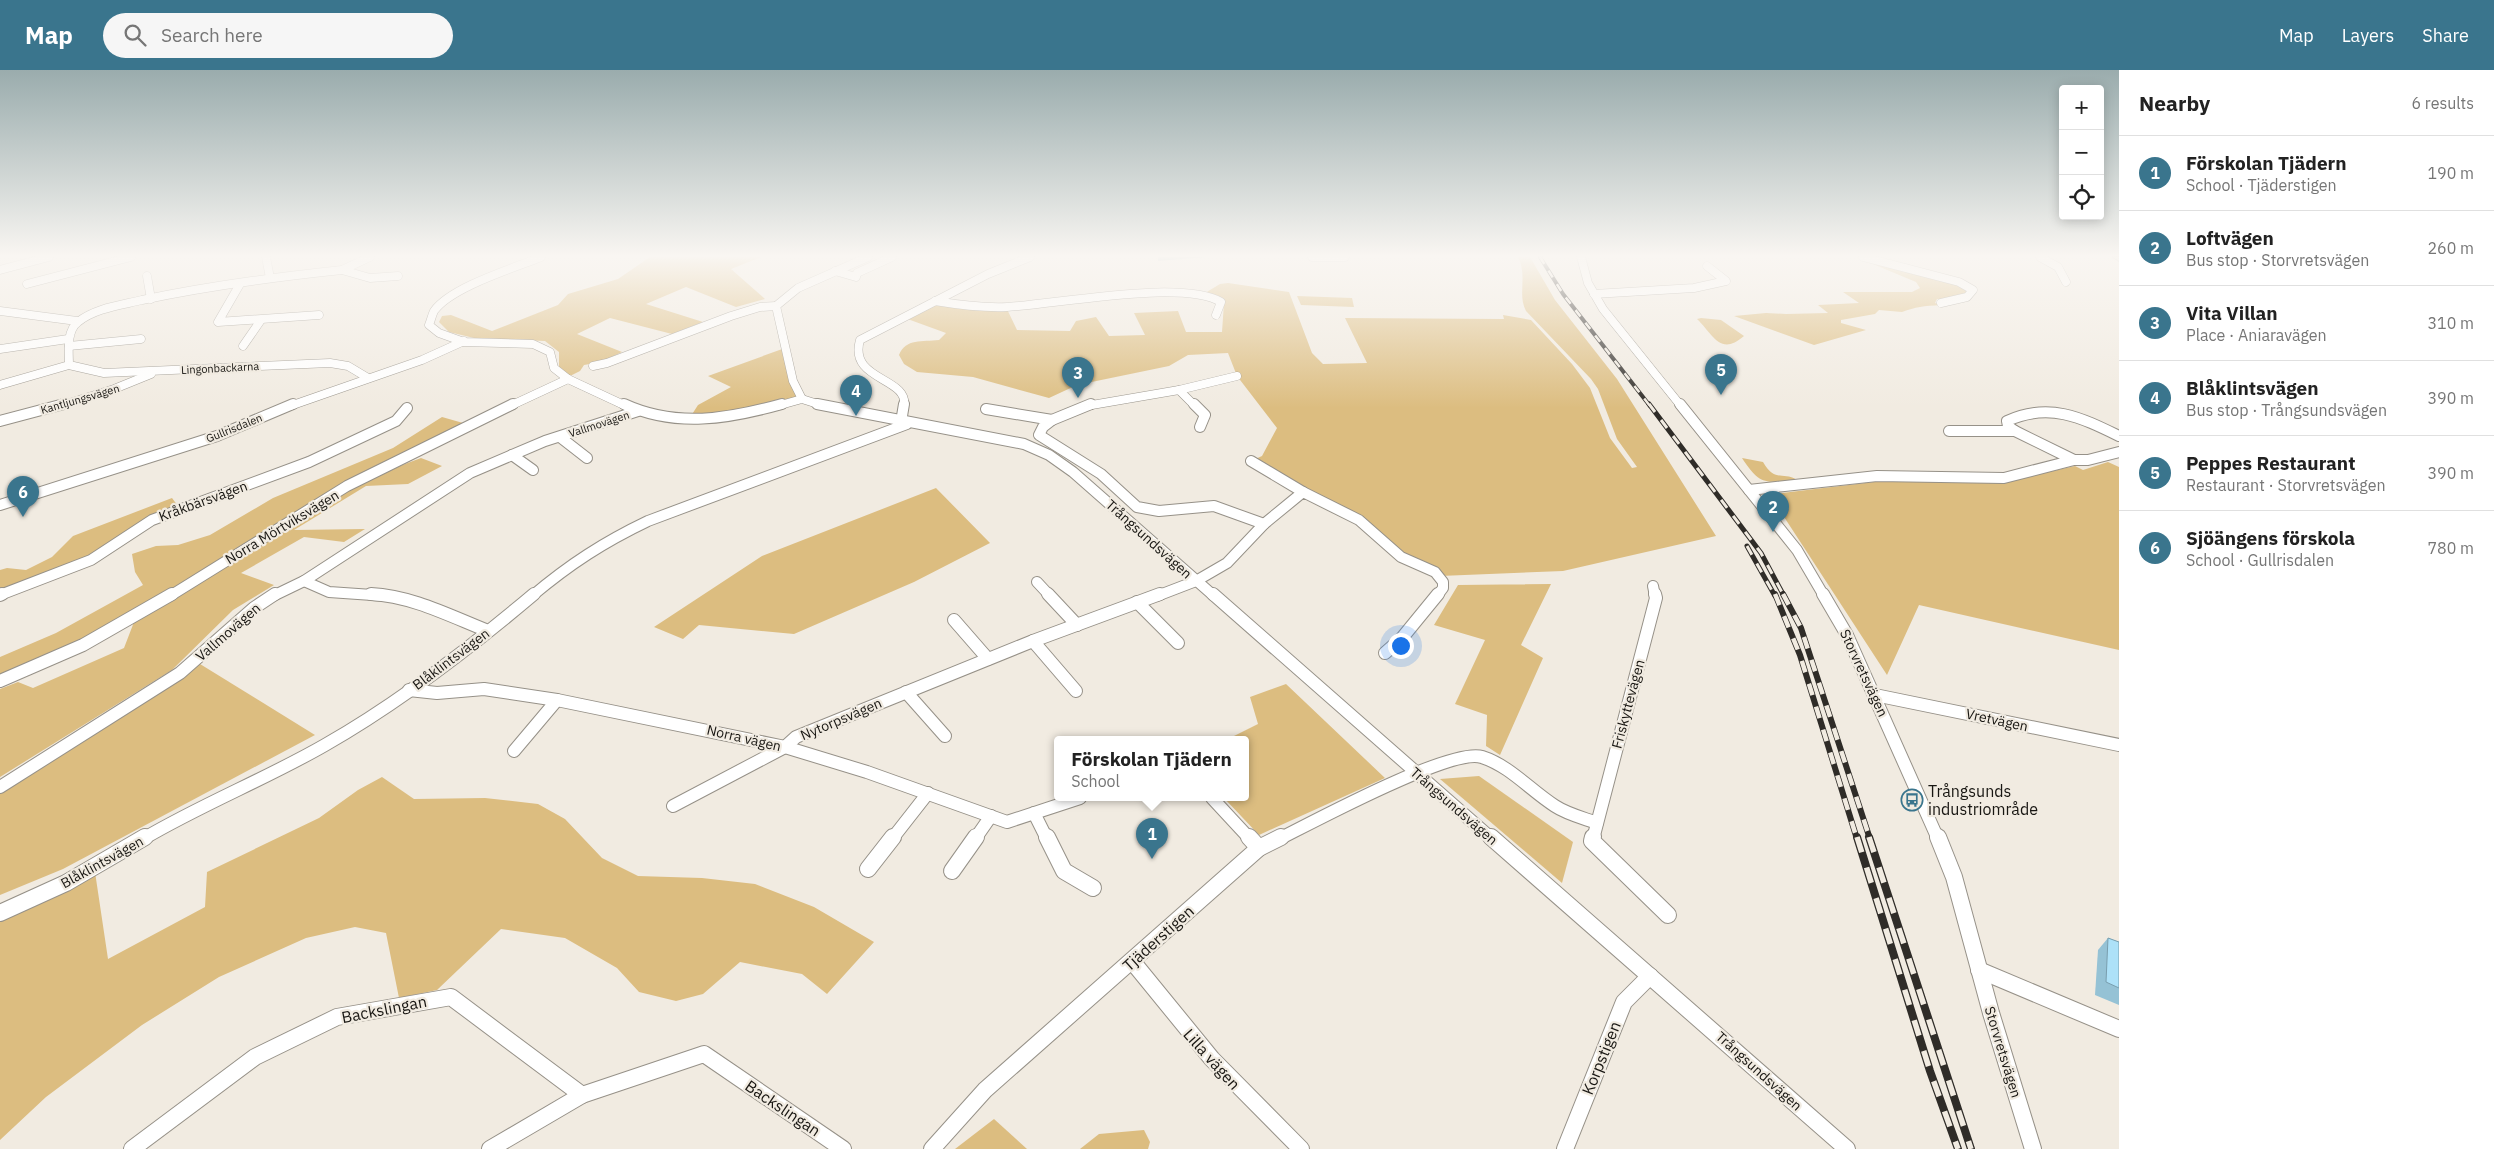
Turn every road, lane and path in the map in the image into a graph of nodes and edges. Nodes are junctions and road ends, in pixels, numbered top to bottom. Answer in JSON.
{"nodes":[{"id":1,"x":111,"y":307,"type":"edge"},
{"id":2,"x":226,"y":307,"type":"edge"},
{"id":3,"x":438,"y":307,"type":"edge"},
{"id":4,"x":759,"y":307,"type":"edge"},
{"id":5,"x":776,"y":307,"type":"edge"},
{"id":6,"x":923,"y":307,"type":"edge"},
{"id":7,"x":1219,"y":307,"type":"edge"},
{"id":8,"x":1602,"y":307,"type":"edge"},
{"id":9,"x":0,"y":311,"type":"edge"},
{"id":10,"x":1216,"y":314,"type":"dead end"},
{"id":11,"x":319,"y":315,"type":"dead end"},
{"id":12,"x":261,"y":320,"type":"junction"},
{"id":13,"x":77,"y":321,"type":"junction"},
{"id":14,"x":141,"y":339,"type":"dead end"},
{"id":15,"x":68,"y":342,"type":"junction"},
{"id":16,"x":464,"y":342,"type":"junction"},
{"id":17,"x":242,"y":346,"type":"dead end"},
{"id":18,"x":0,"y":349,"type":"edge"},
{"id":19,"x":69,"y":365,"type":"junction"},
{"id":20,"x":593,"y":366,"type":"dead end"},
{"id":21,"x":157,"y":371,"type":"junction"},
{"id":22,"x":1237,"y":376,"type":"dead end"},
{"id":23,"x":368,"y":378,"type":"junction"},
{"id":24,"x":568,"y":379,"type":"junction"},
{"id":25,"x":0,"y":385,"type":"edge"},
{"id":26,"x":1179,"y":390,"type":"junction"},
{"id":27,"x":802,"y":399,"type":"junction"},
{"id":28,"x":407,"y":408,"type":"dead end"},
{"id":29,"x":986,"y":408,"type":"dead end"},
{"id":30,"x":638,"y":411,"type":"junction"},
{"id":31,"x":1052,"y":420,"type":"junction"},
{"id":32,"x":0,"y":421,"type":"edge"},
{"id":33,"x":905,"y":422,"type":"junction"},
{"id":34,"x":1200,"y":427,"type":"dead end"},
{"id":35,"x":1949,"y":431,"type":"dead end"},
{"id":36,"x":2015,"y":431,"type":"junction"},
{"id":37,"x":2119,"y":436,"type":"edge"},
{"id":38,"x":560,"y":437,"type":"junction"},
{"id":39,"x":2119,"y":452,"type":"edge"},
{"id":40,"x":512,"y":455,"type":"junction"},
{"id":41,"x":587,"y":458,"type":"dead end"},
{"id":42,"x":2074,"y":460,"type":"junction"},
{"id":43,"x":1252,"y":461,"type":"dead end"},
{"id":44,"x":533,"y":470,"type":"dead end"},
{"id":45,"x":1749,"y":490,"type":"junction"},
{"id":46,"x":1303,"y":492,"type":"junction"},
{"id":47,"x":0,"y":505,"type":"edge"},
{"id":48,"x":1264,"y":524,"type":"junction"},
{"id":49,"x":1196,"y":581,"type":"junction"},
{"id":50,"x":304,"y":582,"type":"junction"},
{"id":51,"x":1037,"y":582,"type":"dead end"},
{"id":52,"x":1653,"y":586,"type":"dead end"},
{"id":53,"x":0,"y":596,"type":"edge"},
{"id":54,"x":1137,"y":602,"type":"junction"},
{"id":55,"x":954,"y":620,"type":"dead end"},
{"id":56,"x":1077,"y":625,"type":"junction"},
{"id":57,"x":488,"y":631,"type":"junction"},
{"id":58,"x":1033,"y":641,"type":"junction"},
{"id":59,"x":1178,"y":643,"type":"dead end"},
{"id":60,"x":1386,"y":653,"type":"dead end"},
{"id":61,"x":988,"y":659,"type":"junction"},
{"id":62,"x":0,"y":681,"type":"edge"},
{"id":63,"x":409,"y":690,"type":"junction"},
{"id":64,"x":1076,"y":691,"type":"dead end"},
{"id":65,"x":906,"y":692,"type":"junction"},
{"id":66,"x":1875,"y":695,"type":"junction"},
{"id":67,"x":557,"y":700,"type":"junction"},
{"id":68,"x":945,"y":736,"type":"dead end"},
{"id":69,"x":2119,"y":745,"type":"edge"},
{"id":70,"x":785,"y":747,"type":"junction"},
{"id":71,"x":514,"y":750,"type":"dead end"},
{"id":72,"x":1416,"y":773,"type":"junction"},
{"id":73,"x":0,"y":787,"type":"edge"},
{"id":74,"x":928,"y":794,"type":"junction"},
{"id":75,"x":1071,"y":801,"type":"edge"},
{"id":76,"x":1215,"y":801,"type":"edge"},
{"id":77,"x":673,"y":806,"type":"dead end"},
{"id":78,"x":1034,"y":813,"type":"junction"},
{"id":79,"x":990,"y":816,"type":"junction"},
{"id":80,"x":1597,"y":823,"type":"junction"},
{"id":81,"x":1259,"y":848,"type":"junction"},
{"id":82,"x":868,"y":869,"type":"dead end"},
{"id":83,"x":952,"y":871,"type":"dead end"},
{"id":84,"x":1092,"y":888,"type":"dead end"},
{"id":85,"x":0,"y":913,"type":"edge"},
{"id":86,"x":1668,"y":915,"type":"dead end"},
{"id":87,"x":1132,"y":962,"type":"junction"},
{"id":88,"x":1979,"y":970,"type":"junction"},
{"id":89,"x":1650,"y":976,"type":"junction"},
{"id":90,"x":2119,"y":1029,"type":"edge"},
{"id":91,"x":582,"y":1096,"type":"junction"},
{"id":92,"x":132,"y":1149,"type":"edge"},
{"id":93,"x":490,"y":1149,"type":"edge"},
{"id":94,"x":843,"y":1149,"type":"edge"},
{"id":95,"x":932,"y":1149,"type":"edge"},
{"id":96,"x":1301,"y":1149,"type":"edge"},
{"id":97,"x":1565,"y":1149,"type":"edge"},
{"id":98,"x":1847,"y":1149,"type":"edge"},
{"id":99,"x":2033,"y":1149,"type":"edge"}],
"edges":[{"from":1,"to":13,"type":"street"},
{"from":2,"to":12,"type":"street"},
{"from":3,"to":16,"type":"street"},
{"from":4,"to":20,"type":"street"},
{"from":5,"to":27,"type":"street"},
{"from":6,"to":33,"type":"street"},
{"from":7,"to":10,"type":"street"},
{"from":8,"to":45,"type":"street","name":"Storvretsvägen"},
{"from":9,"to":13,"type":"street"},
{"from":11,"to":12,"type":"street"},
{"from":12,"to":17,"type":"street","name":"Lingonbackarna"},
{"from":13,"to":15,"type":"street"},
{"from":14,"to":15,"type":"street"},
{"from":15,"to":18,"type":"street"},
{"from":15,"to":19,"type":"street"},
{"from":16,"to":23,"type":"street","name":"Gullrisdalen"},
{"from":16,"to":24,"type":"street"},
{"from":19,"to":21,"type":"street","name":"Lingonbackarna"},
{"from":19,"to":25,"type":"street","name":"Lingonbackarna"},
{"from":21,"to":23,"type":"street","name":"Lingonbackarna"},
{"from":21,"to":32,"type":"street","name":"Kantljungsvägen"},
{"from":22,"to":26,"type":"street"},
{"from":23,"to":47,"type":"street","name":"Gullrisdalen"},
{"from":24,"to":30,"type":"street"},
{"from":24,"to":62,"type":"street","name":"Norra Mörtviksvägen"},
{"from":26,"to":31,"type":"street"},
{"from":26,"to":34,"type":"street"},
{"from":27,"to":30,"type":"street"},
{"from":27,"to":33,"type":"street","name":"Trångsundsvägen"},
{"from":28,"to":53,"type":"street","name":"Kråkbärsvägen"},
{"from":29,"to":31,"type":"street"},
{"from":30,"to":38,"type":"street","name":"Vallmovägen"},
{"from":31,"to":48,"type":"street"},
{"from":33,"to":49,"type":"street","name":"Trångsundsvägen"},
{"from":33,"to":57,"type":"street","name":"Blåklintsvägen"},
{"from":35,"to":36,"type":"street"},
{"from":36,"to":37,"type":"street"},
{"from":36,"to":42,"type":"street"},
{"from":38,"to":40,"type":"street","name":"Vallmovägen"},
{"from":38,"to":41,"type":"street","name":"Vallmovägen"},
{"from":39,"to":42,"type":"street"},
{"from":40,"to":44,"type":"street"},
{"from":40,"to":50,"type":"street","name":"Vallmovägen"},
{"from":42,"to":45,"type":"street"},
{"from":43,"to":46,"type":"street"},
{"from":45,"to":66,"type":"street","name":"Storvretsvägen"},
{"from":46,"to":48,"type":"street","name":"Nytorpsvägen"},
{"from":46,"to":60,"type":"street"},
{"from":48,"to":49,"type":"street","name":"Nytorpsvägen"},
{"from":49,"to":54,"type":"street","name":"Nytorpsvägen"},
{"from":49,"to":72,"type":"street","name":"Trångsundsvägen"},
{"from":50,"to":57,"type":"street"},
{"from":50,"to":73,"type":"street","name":"Vallmovägen"},
{"from":51,"to":56,"type":"street"},
{"from":52,"to":80,"type":"street","name":"Friskyttevägen"},
{"from":54,"to":56,"type":"street","name":"Nytorpsvägen"},
{"from":54,"to":59,"type":"street"},
{"from":55,"to":61,"type":"street"},
{"from":56,"to":58,"type":"street","name":"Nytorpsvägen"},
{"from":57,"to":63,"type":"street","name":"Blåklintsvägen"},
{"from":58,"to":61,"type":"street","name":"Nytorpsvägen"},
{"from":58,"to":64,"type":"street"},
{"from":61,"to":65,"type":"street","name":"Nytorpsvägen"},
{"from":63,"to":67,"type":"street","name":"Norra vägen"},
{"from":63,"to":85,"type":"street","name":"Blåklintsvägen"},
{"from":65,"to":68,"type":"street"},
{"from":65,"to":70,"type":"street","name":"Nytorpsvägen"},
{"from":66,"to":69,"type":"street","name":"Vretvägen"},
{"from":66,"to":88,"type":"street","name":"Storvretsvägen"},
{"from":67,"to":70,"type":"street","name":"Norra vägen"},
{"from":67,"to":71,"type":"street"},
{"from":70,"to":74,"type":"street","name":"Norra vägen"},
{"from":70,"to":77,"type":"street","name":"Nytorpsvägen"},
{"from":72,"to":80,"type":"street"},
{"from":72,"to":81,"type":"street","name":"Tjäderstigen"},
{"from":72,"to":89,"type":"street","name":"Trångsundsvägen"},
{"from":74,"to":79,"type":"street","name":"Norra vägen"},
{"from":74,"to":82,"type":"street"},
{"from":75,"to":78,"type":"street","name":"Norra vägen"},
{"from":76,"to":81,"type":"street"},
{"from":78,"to":79,"type":"street","name":"Norra vägen"},
{"from":78,"to":84,"type":"street"},
{"from":79,"to":83,"type":"street"},
{"from":80,"to":86,"type":"street","name":"Friskyttevägen"},
{"from":81,"to":87,"type":"street","name":"Tjäderstigen"},
{"from":87,"to":95,"type":"street","name":"Tjäderstigen"},
{"from":87,"to":96,"type":"street","name":"Lilla vägen"},
{"from":88,"to":90,"type":"street"},
{"from":88,"to":99,"type":"street","name":"Storvretsvägen"},
{"from":89,"to":97,"type":"street","name":"Korpstigen"},
{"from":89,"to":98,"type":"street","name":"Trångsundsvägen"},
{"from":91,"to":92,"type":"street","name":"Backslingan"},
{"from":91,"to":93,"type":"street","name":"Backslingan"},
{"from":91,"to":94,"type":"street","name":"Backslingan"}]}
